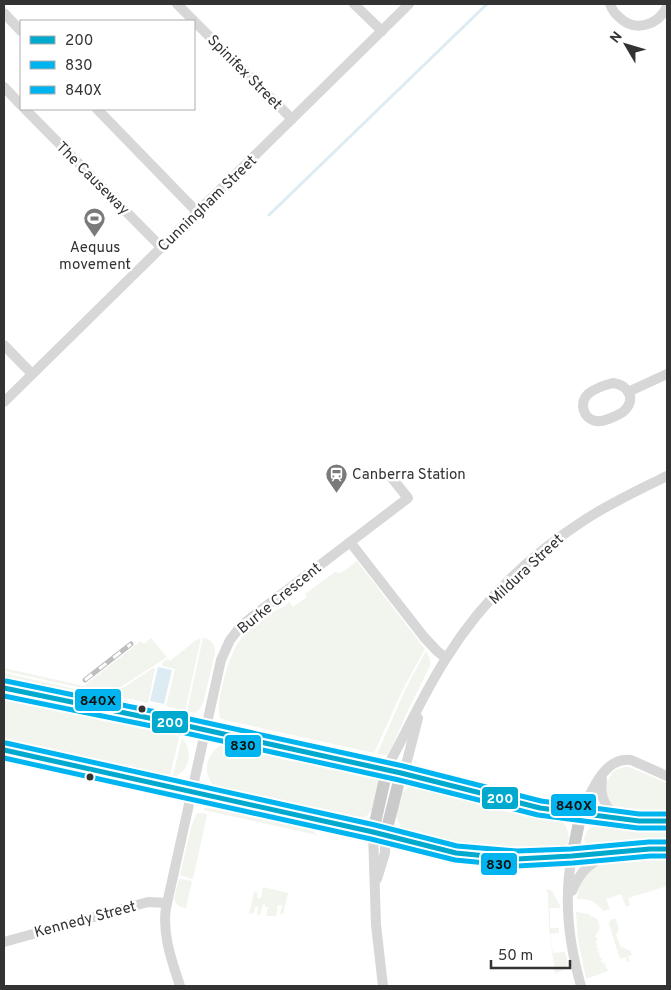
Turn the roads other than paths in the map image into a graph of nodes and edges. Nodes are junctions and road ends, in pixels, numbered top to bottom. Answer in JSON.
{"nodes":[{"id":1,"x":354,"y":4,"type":"edge"},
{"id":2,"x":410,"y":4,"type":"edge"},
{"id":3,"x":610,"y":4,"type":"edge"},
{"id":4,"x":181,"y":5,"type":"edge"},
{"id":5,"x":667,"y":7,"type":"edge"},
{"id":6,"x":4,"y":13,"type":"edge"},
{"id":7,"x":20,"y":30,"type":"edge"},
{"id":8,"x":382,"y":31,"type":"junction"},
{"id":9,"x":4,"y":87,"type":"edge"},
{"id":10,"x":20,"y":104,"type":"edge"},
{"id":11,"x":26,"y":110,"type":"edge"},
{"id":12,"x":97,"y":110,"type":"edge"},
{"id":13,"x":292,"y":119,"type":"junction"},
{"id":14,"x":198,"y":212,"type":"junction"},
{"id":15,"x":162,"y":248,"type":"junction"},
{"id":16,"x":4,"y":345,"type":"edge"},
{"id":17,"x":32,"y":374,"type":"junction"},
{"id":18,"x":667,"y":374,"type":"edge"},
{"id":19,"x":628,"y":392,"type":"junction"},
{"id":20,"x":4,"y":402,"type":"edge"},
{"id":21,"x":667,"y":476,"type":"edge"},
{"id":22,"x":391,"y":477,"type":"dead end"},
{"id":23,"x":350,"y":542,"type":"junction"},
{"id":24,"x":446,"y":658,"type":"junction"},
{"id":25,"x":4,"y":688,"type":"edge"},
{"id":26,"x":422,"y":702,"type":"junction"},
{"id":27,"x":206,"y":730,"type":"junction"},
{"id":28,"x":4,"y":750,"type":"edge"},
{"id":29,"x":387,"y":770,"type":"junction"},
{"id":30,"x":401,"y":773,"type":"junction"},
{"id":31,"x":603,"y":774,"type":"junction"},
{"id":32,"x":667,"y":776,"type":"edge"},
{"id":33,"x":191,"y":792,"type":"junction"},
{"id":34,"x":581,"y":813,"type":"junction"},
{"id":35,"x":622,"y":819,"type":"junction"},
{"id":36,"x":667,"y":821,"type":"edge"},
{"id":37,"x":379,"y":834,"type":"junction"},
{"id":38,"x":667,"y":850,"type":"edge"},
{"id":39,"x":610,"y":853,"type":"junction"},
{"id":40,"x":572,"y":856,"type":"junction"},
{"id":41,"x":167,"y":904,"type":"junction"},
{"id":42,"x":567,"y":904,"type":"junction"},
{"id":43,"x":4,"y":942,"type":"edge"},
{"id":44,"x":180,"y":986,"type":"edge"},
{"id":45,"x":383,"y":986,"type":"edge"},
{"id":46,"x":581,"y":986,"type":"edge"}],
"edges":[{"from":1,"to":8,"type":"street"},
{"from":2,"to":8,"type":"street","name":"Cunningham Street"},
{"from":3,"to":5,"type":"street"},
{"from":4,"to":13,"type":"street","name":"Spinifex Street"},
{"from":6,"to":7,"type":"street"},
{"from":8,"to":13,"type":"street","name":"Cunningham Street"},
{"from":9,"to":10,"type":"street"},
{"from":11,"to":15,"type":"street","name":"The Causeway"},
{"from":12,"to":14,"type":"street"},
{"from":13,"to":14,"type":"street","name":"Cunningham Street"},
{"from":14,"to":15,"type":"street","name":"Cunningham Street"},
{"from":15,"to":17,"type":"street","name":"Cunningham Street"},
{"from":16,"to":17,"type":"street"},
{"from":17,"to":20,"type":"street","name":"Cunningham Street"},
{"from":18,"to":19,"type":"street"},
{"from":19,"to":19,"type":"street"},
{"from":21,"to":24,"type":"street","name":"Mildura Street"},
{"from":22,"to":23,"type":"street","name":"Burke Crescent"},
{"from":23,"to":24,"type":"street"},
{"from":23,"to":27,"type":"street","name":"Burke Crescent"},
{"from":24,"to":26,"type":"street","name":"Mildura Street"},
{"from":25,"to":27,"type":"main road"},
{"from":26,"to":29,"type":"street","name":"Mildura Street"},
{"from":26,"to":30,"type":"street","name":"Mildura Street"},
{"from":27,"to":29,"type":"main road"},
{"from":27,"to":33,"type":"street","name":"Burke Crescent"},
{"from":28,"to":33,"type":"main road"},
{"from":29,"to":30,"type":"main road"},
{"from":29,"to":37,"type":"main road"},
{"from":30,"to":34,"type":"main road"},
{"from":30,"to":37,"type":"main road"},
{"from":31,"to":32,"type":"street"},
{"from":31,"to":34,"type":"street"},
{"from":31,"to":35,"type":"street"},
{"from":33,"to":37,"type":"main road"},
{"from":33,"to":41,"type":"street","name":"Burke Crescent"},
{"from":34,"to":35,"type":"main road"},
{"from":34,"to":40,"type":"main road"},
{"from":35,"to":36,"type":"main road"},
{"from":37,"to":40,"type":"main road"},
{"from":37,"to":45,"type":"street"},
{"from":38,"to":39,"type":"main road"},
{"from":39,"to":40,"type":"main road"},
{"from":39,"to":42,"type":"street"},
{"from":40,"to":42,"type":"street"},
{"from":41,"to":43,"type":"street","name":"Kennedy Street"},
{"from":41,"to":44,"type":"street","name":"Burke Crescent"},
{"from":42,"to":46,"type":"street"}]}
